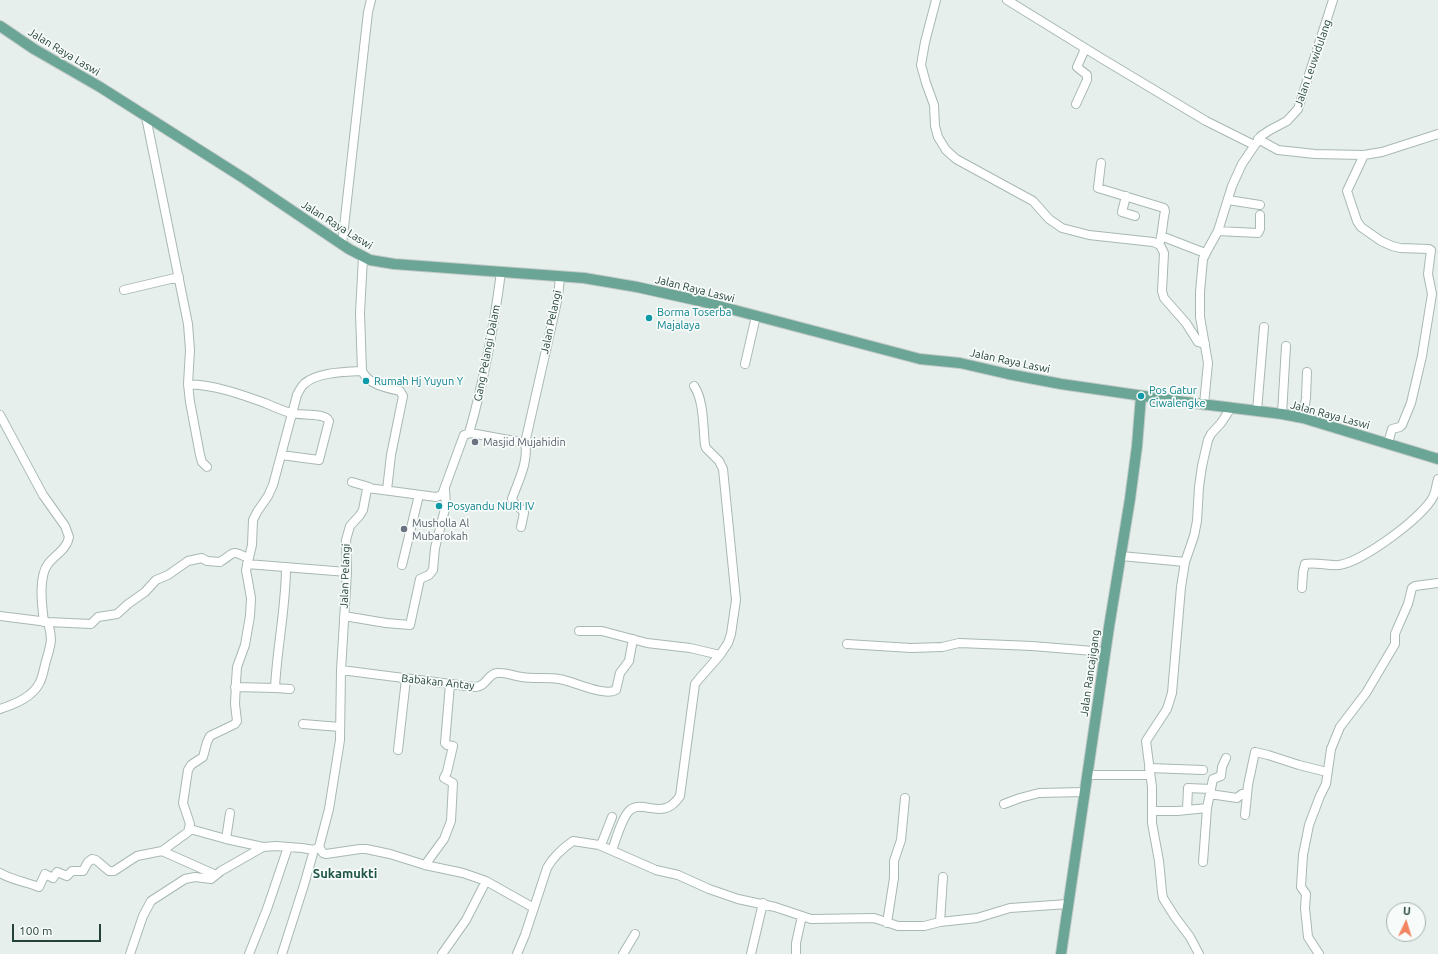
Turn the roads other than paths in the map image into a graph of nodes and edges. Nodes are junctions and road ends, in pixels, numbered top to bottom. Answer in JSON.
{"nodes":[{"id":1,"x":371,"y":0,"type":"edge"},
{"id":2,"x":936,"y":0,"type":"edge"},
{"id":3,"x":1007,"y":0,"type":"edge"},
{"id":4,"x":1333,"y":0,"type":"edge"},
{"id":5,"x":0,"y":26,"type":"edge"},
{"id":6,"x":1085,"y":49,"type":"junction"},
{"id":7,"x":1076,"y":104,"type":"dead end"},
{"id":8,"x":146,"y":117,"type":"junction"},
{"id":9,"x":1438,"y":134,"type":"edge"},
{"id":10,"x":1256,"y":142,"type":"junction"},
{"id":11,"x":1364,"y":155,"type":"junction"},
{"id":12,"x":1101,"y":163,"type":"dead end"},
{"id":13,"x":1126,"y":196,"type":"junction"},
{"id":14,"x":1228,"y":200,"type":"junction"},
{"id":15,"x":1260,"y":205,"type":"dead end"},
{"id":16,"x":1260,"y":215,"type":"dead end"},
{"id":17,"x":1135,"y":216,"type":"dead end"},
{"id":18,"x":1218,"y":231,"type":"junction"},
{"id":19,"x":1160,"y":240,"type":"junction"},
{"id":20,"x":342,"y":245,"type":"junction"},
{"id":21,"x":1205,"y":253,"type":"junction"},
{"id":22,"x":363,"y":257,"type":"junction"},
{"id":23,"x":500,"y":272,"type":"junction"},
{"id":24,"x":560,"y":277,"type":"junction"},
{"id":25,"x":179,"y":278,"type":"junction"},
{"id":26,"x":124,"y":290,"type":"dead end"},
{"id":27,"x":756,"y":316,"type":"junction"},
{"id":28,"x":1264,"y":327,"type":"dead end"},
{"id":29,"x":1203,"y":343,"type":"junction"},
{"id":30,"x":1286,"y":346,"type":"dead end"},
{"id":31,"x":745,"y":364,"type":"dead end"},
{"id":32,"x":362,"y":371,"type":"junction"},
{"id":33,"x":1307,"y":372,"type":"dead end"},
{"id":34,"x":188,"y":384,"type":"junction"},
{"id":35,"x":694,"y":386,"type":"dead end"},
{"id":36,"x":1141,"y":396,"type":"junction"},
{"id":37,"x":1204,"y":404,"type":"junction"},
{"id":38,"x":1231,"y":408,"type":"junction"},
{"id":39,"x":1258,"y":411,"type":"junction"},
{"id":40,"x":292,"y":413,"type":"junction"},
{"id":41,"x":1282,"y":414,"type":"junction"},
{"id":42,"x":0,"y":415,"type":"edge"},
{"id":43,"x":1303,"y":418,"type":"junction"},
{"id":44,"x":469,"y":433,"type":"junction"},
{"id":45,"x":525,"y":443,"type":"junction"},
{"id":46,"x":1388,"y":443,"type":"junction"},
{"id":47,"x":281,"y":455,"type":"junction"},
{"id":48,"x":1438,"y":458,"type":"edge"},
{"id":49,"x":207,"y":467,"type":"dead end"},
{"id":50,"x":1438,"y":479,"type":"edge"},
{"id":51,"x":352,"y":482,"type":"dead end"},
{"id":52,"x":370,"y":487,"type":"junction"},
{"id":53,"x":445,"y":489,"type":"junction"},
{"id":54,"x":386,"y":490,"type":"junction"},
{"id":55,"x":419,"y":495,"type":"junction"},
{"id":56,"x":521,"y":527,"type":"dead end"},
{"id":57,"x":1121,"y":556,"type":"junction"},
{"id":58,"x":248,"y":561,"type":"junction"},
{"id":59,"x":1178,"y":561,"type":"junction"},
{"id":60,"x":402,"y":565,"type":"dead end"},
{"id":61,"x":286,"y":567,"type":"junction"},
{"id":62,"x":347,"y":572,"type":"junction"},
{"id":63,"x":1438,"y":583,"type":"edge"},
{"id":64,"x":1302,"y":588,"type":"dead end"},
{"id":65,"x":0,"y":616,"type":"edge"},
{"id":66,"x":344,"y":616,"type":"junction"},
{"id":67,"x":46,"y":622,"type":"junction"},
{"id":68,"x":579,"y":631,"type":"dead end"},
{"id":69,"x":633,"y":639,"type":"junction"},
{"id":70,"x":847,"y":644,"type":"dead end"},
{"id":71,"x":1106,"y":652,"type":"junction"},
{"id":72,"x":720,"y":655,"type":"junction"},
{"id":73,"x":341,"y":670,"type":"junction"},
{"id":74,"x":406,"y":679,"type":"junction"},
{"id":75,"x":450,"y":684,"type":"junction"},
{"id":76,"x":236,"y":687,"type":"junction"},
{"id":77,"x":275,"y":688,"type":"junction"},
{"id":78,"x":290,"y":688,"type":"dead end"},
{"id":79,"x":0,"y":709,"type":"edge"},
{"id":80,"x":303,"y":724,"type":"dead end"},
{"id":81,"x":340,"y":727,"type":"junction"},
{"id":82,"x":398,"y":750,"type":"dead end"},
{"id":83,"x":1226,"y":758,"type":"dead end"},
{"id":84,"x":1202,"y":770,"type":"dead end"},
{"id":85,"x":1328,"y":772,"type":"junction"},
{"id":86,"x":1146,"y":773,"type":"junction"},
{"id":87,"x":1088,"y":775,"type":"junction"},
{"id":88,"x":1085,"y":792,"type":"junction"},
{"id":89,"x":1211,"y":792,"type":"junction"},
{"id":90,"x":1247,"y":794,"type":"junction"},
{"id":91,"x":905,"y":798,"type":"dead end"},
{"id":92,"x":1004,"y":804,"type":"dead end"},
{"id":93,"x":1208,"y":808,"type":"junction"},
{"id":94,"x":1187,"y":810,"type":"junction"},
{"id":95,"x":1152,"y":811,"type":"junction"},
{"id":96,"x":230,"y":813,"type":"dead end"},
{"id":97,"x":1245,"y":815,"type":"dead end"},
{"id":98,"x":612,"y":817,"type":"dead end"},
{"id":99,"x":190,"y":829,"type":"junction"},
{"id":100,"x":226,"y":839,"type":"junction"},
{"id":101,"x":601,"y":845,"type":"junction"},
{"id":102,"x":263,"y":847,"type":"junction"},
{"id":103,"x":288,"y":847,"type":"junction"},
{"id":104,"x":316,"y":849,"type":"junction"},
{"id":105,"x":612,"y":850,"type":"junction"},
{"id":106,"x":162,"y":851,"type":"junction"},
{"id":107,"x":1203,"y":862,"type":"dead end"},
{"id":108,"x":425,"y":865,"type":"junction"},
{"id":109,"x":0,"y":873,"type":"edge"},
{"id":110,"x":216,"y":875,"type":"junction"},
{"id":111,"x":942,"y":878,"type":"dead end"},
{"id":112,"x":486,"y":881,"type":"junction"},
{"id":113,"x":763,"y":903,"type":"junction"},
{"id":114,"x":1068,"y":904,"type":"junction"},
{"id":115,"x":534,"y":908,"type":"junction"},
{"id":116,"x":802,"y":916,"type":"junction"},
{"id":117,"x":940,"y":922,"type":"junction"},
{"id":118,"x":887,"y":923,"type":"junction"},
{"id":119,"x":635,"y":934,"type":"dead end"},
{"id":120,"x":130,"y":954,"type":"edge"},
{"id":121,"x":249,"y":954,"type":"edge"},
{"id":122,"x":282,"y":954,"type":"edge"},
{"id":123,"x":442,"y":954,"type":"edge"},
{"id":124,"x":517,"y":954,"type":"edge"},
{"id":125,"x":623,"y":954,"type":"edge"},
{"id":126,"x":751,"y":954,"type":"edge"},
{"id":127,"x":796,"y":954,"type":"edge"},
{"id":128,"x":1061,"y":954,"type":"edge"},
{"id":129,"x":1199,"y":954,"type":"edge"},
{"id":130,"x":1319,"y":954,"type":"edge"}],
"edges":[{"from":1,"to":20,"type":"street"},
{"from":2,"to":19,"type":"street"},
{"from":3,"to":6,"type":"street"},
{"from":4,"to":10,"type":"street","name":"Jalan Leuwidulang"},
{"from":5,"to":8,"type":"main road","name":"Jalan Raya Laswi"},
{"from":6,"to":7,"type":"street"},
{"from":6,"to":10,"type":"street"},
{"from":8,"to":20,"type":"main road","name":"Jalan Raya Laswi"},
{"from":8,"to":25,"type":"street"},
{"from":9,"to":11,"type":"street"},
{"from":10,"to":11,"type":"street"},
{"from":10,"to":14,"type":"street","name":"Jalan Leuwidulang"},
{"from":11,"to":46,"type":"street"},
{"from":12,"to":13,"type":"street"},
{"from":13,"to":17,"type":"street"},
{"from":13,"to":19,"type":"street"},
{"from":14,"to":15,"type":"street"},
{"from":14,"to":18,"type":"street","name":"Jalan Leuwidulang"},
{"from":16,"to":18,"type":"street"},
{"from":18,"to":21,"type":"street","name":"Jalan Leuwidulang"},
{"from":19,"to":21,"type":"street"},
{"from":19,"to":29,"type":"street"},
{"from":20,"to":22,"type":"main road","name":"Jalan Raya Laswi"},
{"from":21,"to":29,"type":"street","name":"Jalan Leuwidulang"},
{"from":22,"to":23,"type":"main road","name":"Jalan Raya Laswi"},
{"from":22,"to":32,"type":"street"},
{"from":23,"to":24,"type":"main road","name":"Jalan Raya Laswi"},
{"from":23,"to":44,"type":"street","name":"Gang Pelangi Dalam"},
{"from":24,"to":27,"type":"main road","name":"Jalan Raya Laswi"},
{"from":24,"to":45,"type":"street","name":"Jalan Pelangi"},
{"from":25,"to":26,"type":"street"},
{"from":25,"to":34,"type":"street"},
{"from":27,"to":31,"type":"street"},
{"from":27,"to":36,"type":"main road","name":"Jalan Raya Laswi"},
{"from":28,"to":39,"type":"street"},
{"from":29,"to":37,"type":"street","name":"Jalan Leuwidulang"},
{"from":30,"to":41,"type":"street"},
{"from":32,"to":40,"type":"street"},
{"from":32,"to":54,"type":"street"},
{"from":33,"to":43,"type":"street"},
{"from":34,"to":40,"type":"street"},
{"from":34,"to":49,"type":"street"},
{"from":35,"to":72,"type":"street"},
{"from":36,"to":37,"type":"main road","name":"Jalan Raya Laswi"},
{"from":36,"to":57,"type":"main road","name":"Jalan Rancajigang"},
{"from":37,"to":38,"type":"main road","name":"Jalan Raya Laswi"},
{"from":38,"to":39,"type":"main road","name":"Jalan Raya Laswi"},
{"from":38,"to":59,"type":"street"},
{"from":39,"to":41,"type":"main road","name":"Jalan Raya Laswi"},
{"from":40,"to":47,"type":"street"},
{"from":40,"to":47,"type":"street"},
{"from":41,"to":43,"type":"main road","name":"Jalan Raya Laswi"},
{"from":42,"to":67,"type":"street"},
{"from":43,"to":46,"type":"main road","name":"Jalan Raya Laswi"},
{"from":44,"to":45,"type":"street"},
{"from":44,"to":53,"type":"street"},
{"from":45,"to":56,"type":"street","name":"Jalan Pelangi"},
{"from":46,"to":48,"type":"main road","name":"Jalan Raya Laswi"},
{"from":47,"to":58,"type":"street"},
{"from":50,"to":64,"type":"street"},
{"from":51,"to":52,"type":"street"},
{"from":52,"to":54,"type":"street"},
{"from":52,"to":62,"type":"street","name":"Jalan Pelangi"},
{"from":53,"to":55,"type":"street"},
{"from":53,"to":66,"type":"street"},
{"from":54,"to":55,"type":"street"},
{"from":55,"to":60,"type":"street"},
{"from":57,"to":59,"type":"street"},
{"from":57,"to":71,"type":"main road","name":"Jalan Rancajigang"},
{"from":58,"to":61,"type":"street"},
{"from":58,"to":67,"type":"street"},
{"from":58,"to":76,"type":"street"},
{"from":59,"to":86,"type":"street"},
{"from":61,"to":62,"type":"street"},
{"from":61,"to":77,"type":"street"},
{"from":62,"to":66,"type":"street","name":"Jalan Pelangi"},
{"from":63,"to":85,"type":"street"},
{"from":65,"to":67,"type":"street"},
{"from":66,"to":73,"type":"street","name":"Jalan Pelangi"},
{"from":67,"to":79,"type":"street"},
{"from":68,"to":69,"type":"street"},
{"from":69,"to":72,"type":"street"},
{"from":69,"to":75,"type":"street","name":"Babakan Antay"},
{"from":70,"to":71,"type":"street"},
{"from":71,"to":87,"type":"main road","name":"Jalan Rancajigang"},
{"from":72,"to":105,"type":"street"},
{"from":73,"to":74,"type":"street","name":"Babakan Antay"},
{"from":73,"to":81,"type":"street","name":"Jalan Pelangi"},
{"from":74,"to":75,"type":"street","name":"Babakan Antay"},
{"from":74,"to":82,"type":"street"},
{"from":75,"to":108,"type":"street"},
{"from":76,"to":77,"type":"street"},
{"from":76,"to":99,"type":"street"},
{"from":77,"to":78,"type":"street"},
{"from":80,"to":81,"type":"street"},
{"from":81,"to":104,"type":"street","name":"Jalan Pelangi"},
{"from":83,"to":89,"type":"street"},
{"from":84,"to":86,"type":"street"},
{"from":85,"to":90,"type":"street"},
{"from":85,"to":130,"type":"street"},
{"from":86,"to":87,"type":"street"},
{"from":86,"to":95,"type":"street"},
{"from":87,"to":88,"type":"main road","name":"Jalan Rancajigang"},
{"from":88,"to":92,"type":"street"},
{"from":88,"to":114,"type":"main road","name":"Jalan Rancajigang"},
{"from":89,"to":90,"type":"street"},
{"from":89,"to":93,"type":"street"},
{"from":89,"to":94,"type":"street"},
{"from":90,"to":97,"type":"street"},
{"from":91,"to":118,"type":"street"},
{"from":93,"to":94,"type":"street"},
{"from":93,"to":107,"type":"street"},
{"from":94,"to":95,"type":"street"},
{"from":95,"to":129,"type":"street"},
{"from":96,"to":100,"type":"street"},
{"from":98,"to":101,"type":"street"},
{"from":99,"to":100,"type":"street"},
{"from":99,"to":106,"type":"street"},
{"from":100,"to":102,"type":"street"},
{"from":101,"to":105,"type":"street"},
{"from":101,"to":115,"type":"street"},
{"from":102,"to":103,"type":"street"},
{"from":102,"to":110,"type":"street"},
{"from":103,"to":104,"type":"street"},
{"from":103,"to":121,"type":"street"},
{"from":104,"to":108,"type":"street"},
{"from":104,"to":122,"type":"street","name":"Jalan Pelangi"},
{"from":105,"to":113,"type":"street"},
{"from":106,"to":109,"type":"street"},
{"from":106,"to":110,"type":"street"},
{"from":108,"to":112,"type":"street"},
{"from":110,"to":120,"type":"street"},
{"from":111,"to":117,"type":"street"},
{"from":112,"to":115,"type":"street"},
{"from":112,"to":123,"type":"street"},
{"from":113,"to":116,"type":"street"},
{"from":113,"to":126,"type":"street"},
{"from":114,"to":117,"type":"street"},
{"from":114,"to":128,"type":"main road","name":"Jalan Rancajigang"},
{"from":115,"to":124,"type":"street"},
{"from":116,"to":118,"type":"street"},
{"from":116,"to":127,"type":"street"},
{"from":117,"to":118,"type":"street"},
{"from":119,"to":125,"type":"street"}]}
